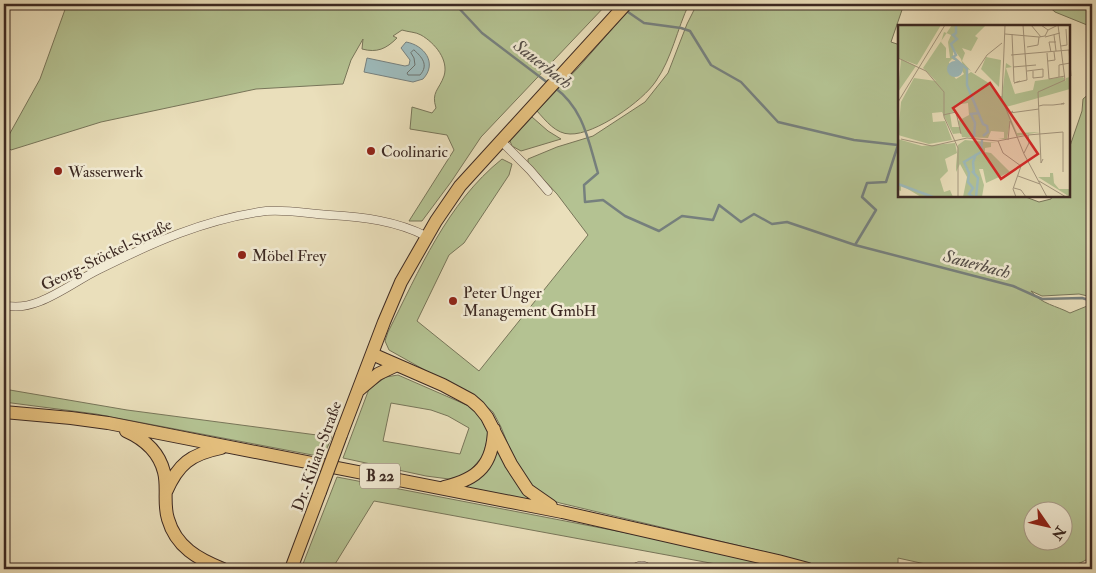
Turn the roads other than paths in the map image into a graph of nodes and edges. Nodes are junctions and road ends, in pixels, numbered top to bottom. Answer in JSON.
{"nodes":[{"id":1,"x":626,"y":4,"type":"edge"},
{"id":2,"x":500,"y":140,"type":"junction"},
{"id":3,"x":548,"y":191,"type":"dead end"},
{"id":4,"x":426,"y":236,"type":"junction"},
{"id":5,"x":4,"y":306,"type":"edge"},
{"id":6,"x":372,"y":354,"type":"junction"},
{"id":7,"x":398,"y":365,"type":"junction"},
{"id":8,"x":357,"y":392,"type":"junction"},
{"id":9,"x":4,"y":412,"type":"edge"},
{"id":10,"x":108,"y":423,"type":"junction"},
{"id":11,"x":494,"y":429,"type":"junction"},
{"id":12,"x":228,"y":446,"type":"junction"},
{"id":13,"x":441,"y":488,"type":"junction"},
{"id":14,"x":165,"y":494,"type":"junction"},
{"id":15,"x":562,"y":512,"type":"junction"},
{"id":16,"x":297,"y":554,"type":"junction"},
{"id":17,"x":223,"y":569,"type":"edge"},
{"id":18,"x":282,"y":569,"type":"edge"},
{"id":19,"x":291,"y":569,"type":"edge"},
{"id":20,"x":633,"y":569,"type":"edge"},
{"id":21,"x":649,"y":569,"type":"edge"},
{"id":22,"x":808,"y":569,"type":"edge"}],
"edges":[{"from":1,"to":2,"type":"main road","name":"Dr.-Kilian-Straße"},
{"from":2,"to":3,"type":"street"},
{"from":2,"to":4,"type":"main road","name":"Dr.-Kilian-Straße"},
{"from":4,"to":5,"type":"street","name":"Georg-Stöckel-Straße"},
{"from":4,"to":6,"type":"main road","name":"Dr.-Kilian-Straße"},
{"from":6,"to":7,"type":"main road"},
{"from":6,"to":8,"type":"main road","name":"Dr.-Kilian-Straße"},
{"from":7,"to":8,"type":"main road"},
{"from":7,"to":11,"type":"main road"},
{"from":8,"to":16,"type":"main road","name":"Dr.-Kilian-Straße","bridge":true},
{"from":9,"to":10,"type":"main road","number":"B 22"},
{"from":10,"to":12,"type":"main road","number":"B 22"},
{"from":10,"to":14,"type":"main road"},
{"from":11,"to":13,"type":"main road"},
{"from":11,"to":15,"type":"main road"},
{"from":12,"to":13,"type":"main road","number":"B 22"},
{"from":12,"to":14,"type":"main road"},
{"from":13,"to":15,"type":"main road","number":"B 22"},
{"from":14,"to":17,"type":"main road"},
{"from":15,"to":22,"type":"main road","number":"B 22"},
{"from":16,"to":18,"type":"main road"},
{"from":16,"to":19,"type":"main road","name":"Dr.-Kilian-Straße"},
{"from":20,"to":21,"type":"street"}]}
